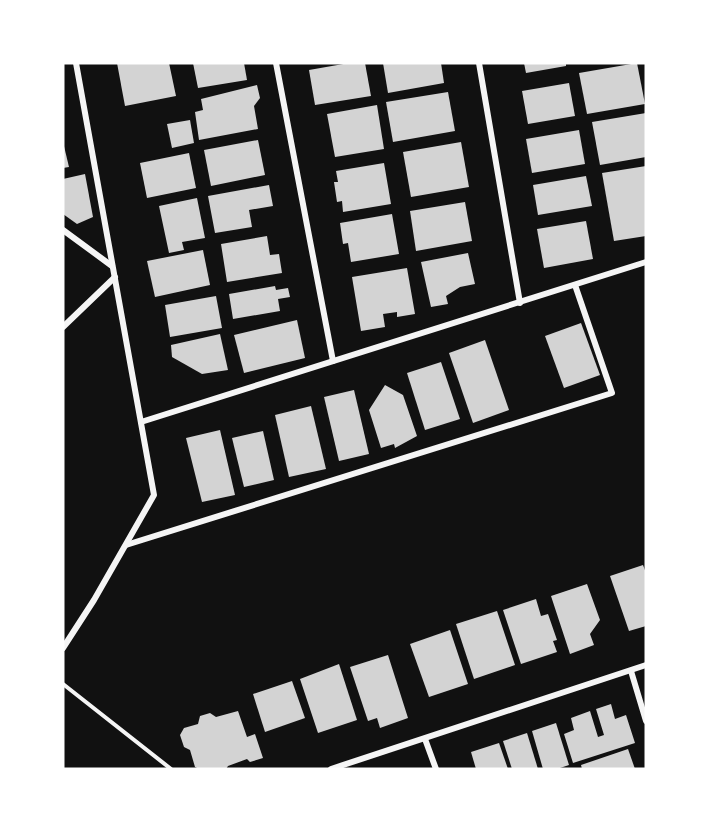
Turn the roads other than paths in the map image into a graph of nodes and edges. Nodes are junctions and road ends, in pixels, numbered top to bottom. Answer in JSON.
{"nodes":[{"id":1,"x":76,"y":63,"type":"edge"},
{"id":2,"x":276,"y":63,"type":"edge"},
{"id":3,"x":479,"y":63,"type":"edge"},
{"id":4,"x":63,"y":230,"type":"edge"},
{"id":5,"x":646,"y":262,"type":"edge"},
{"id":6,"x":113,"y":267,"type":"junction"},
{"id":7,"x":115,"y":277,"type":"junction"},
{"id":8,"x":575,"y":285,"type":"junction"},
{"id":9,"x":520,"y":303,"type":"junction"},
{"id":10,"x":63,"y":327,"type":"edge"},
{"id":11,"x":333,"y":361,"type":"junction"},
{"id":12,"x":141,"y":422,"type":"junction"},
{"id":13,"x":126,"y":544,"type":"junction"},
{"id":14,"x":63,"y":648,"type":"edge"},
{"id":15,"x":646,"y":665,"type":"edge"},
{"id":16,"x":631,"y":671,"type":"junction"},
{"id":17,"x":63,"y":684,"type":"edge"},
{"id":18,"x":646,"y":721,"type":"edge"},
{"id":19,"x":425,"y":739,"type":"junction"},
{"id":20,"x":171,"y":769,"type":"edge"},
{"id":21,"x":331,"y":769,"type":"edge"},
{"id":22,"x":436,"y":769,"type":"edge"}],
"edges":[{"from":1,"to":6,"type":"street"},
{"from":2,"to":11,"type":"street"},
{"from":3,"to":9,"type":"street"},
{"from":4,"to":6,"type":"street"},
{"from":5,"to":8,"type":"street"},
{"from":6,"to":7,"type":"street"},
{"from":7,"to":10,"type":"street"},
{"from":7,"to":12,"type":"street"},
{"from":8,"to":9,"type":"street"},
{"from":8,"to":13,"type":"street"},
{"from":9,"to":11,"type":"street"},
{"from":11,"to":12,"type":"street"},
{"from":12,"to":13,"type":"street"},
{"from":13,"to":14,"type":"street"},
{"from":15,"to":16,"type":"street"},
{"from":16,"to":18,"type":"street"},
{"from":16,"to":19,"type":"street"},
{"from":17,"to":20,"type":"lane"},
{"from":19,"to":21,"type":"street"},
{"from":19,"to":22,"type":"street"}]}
